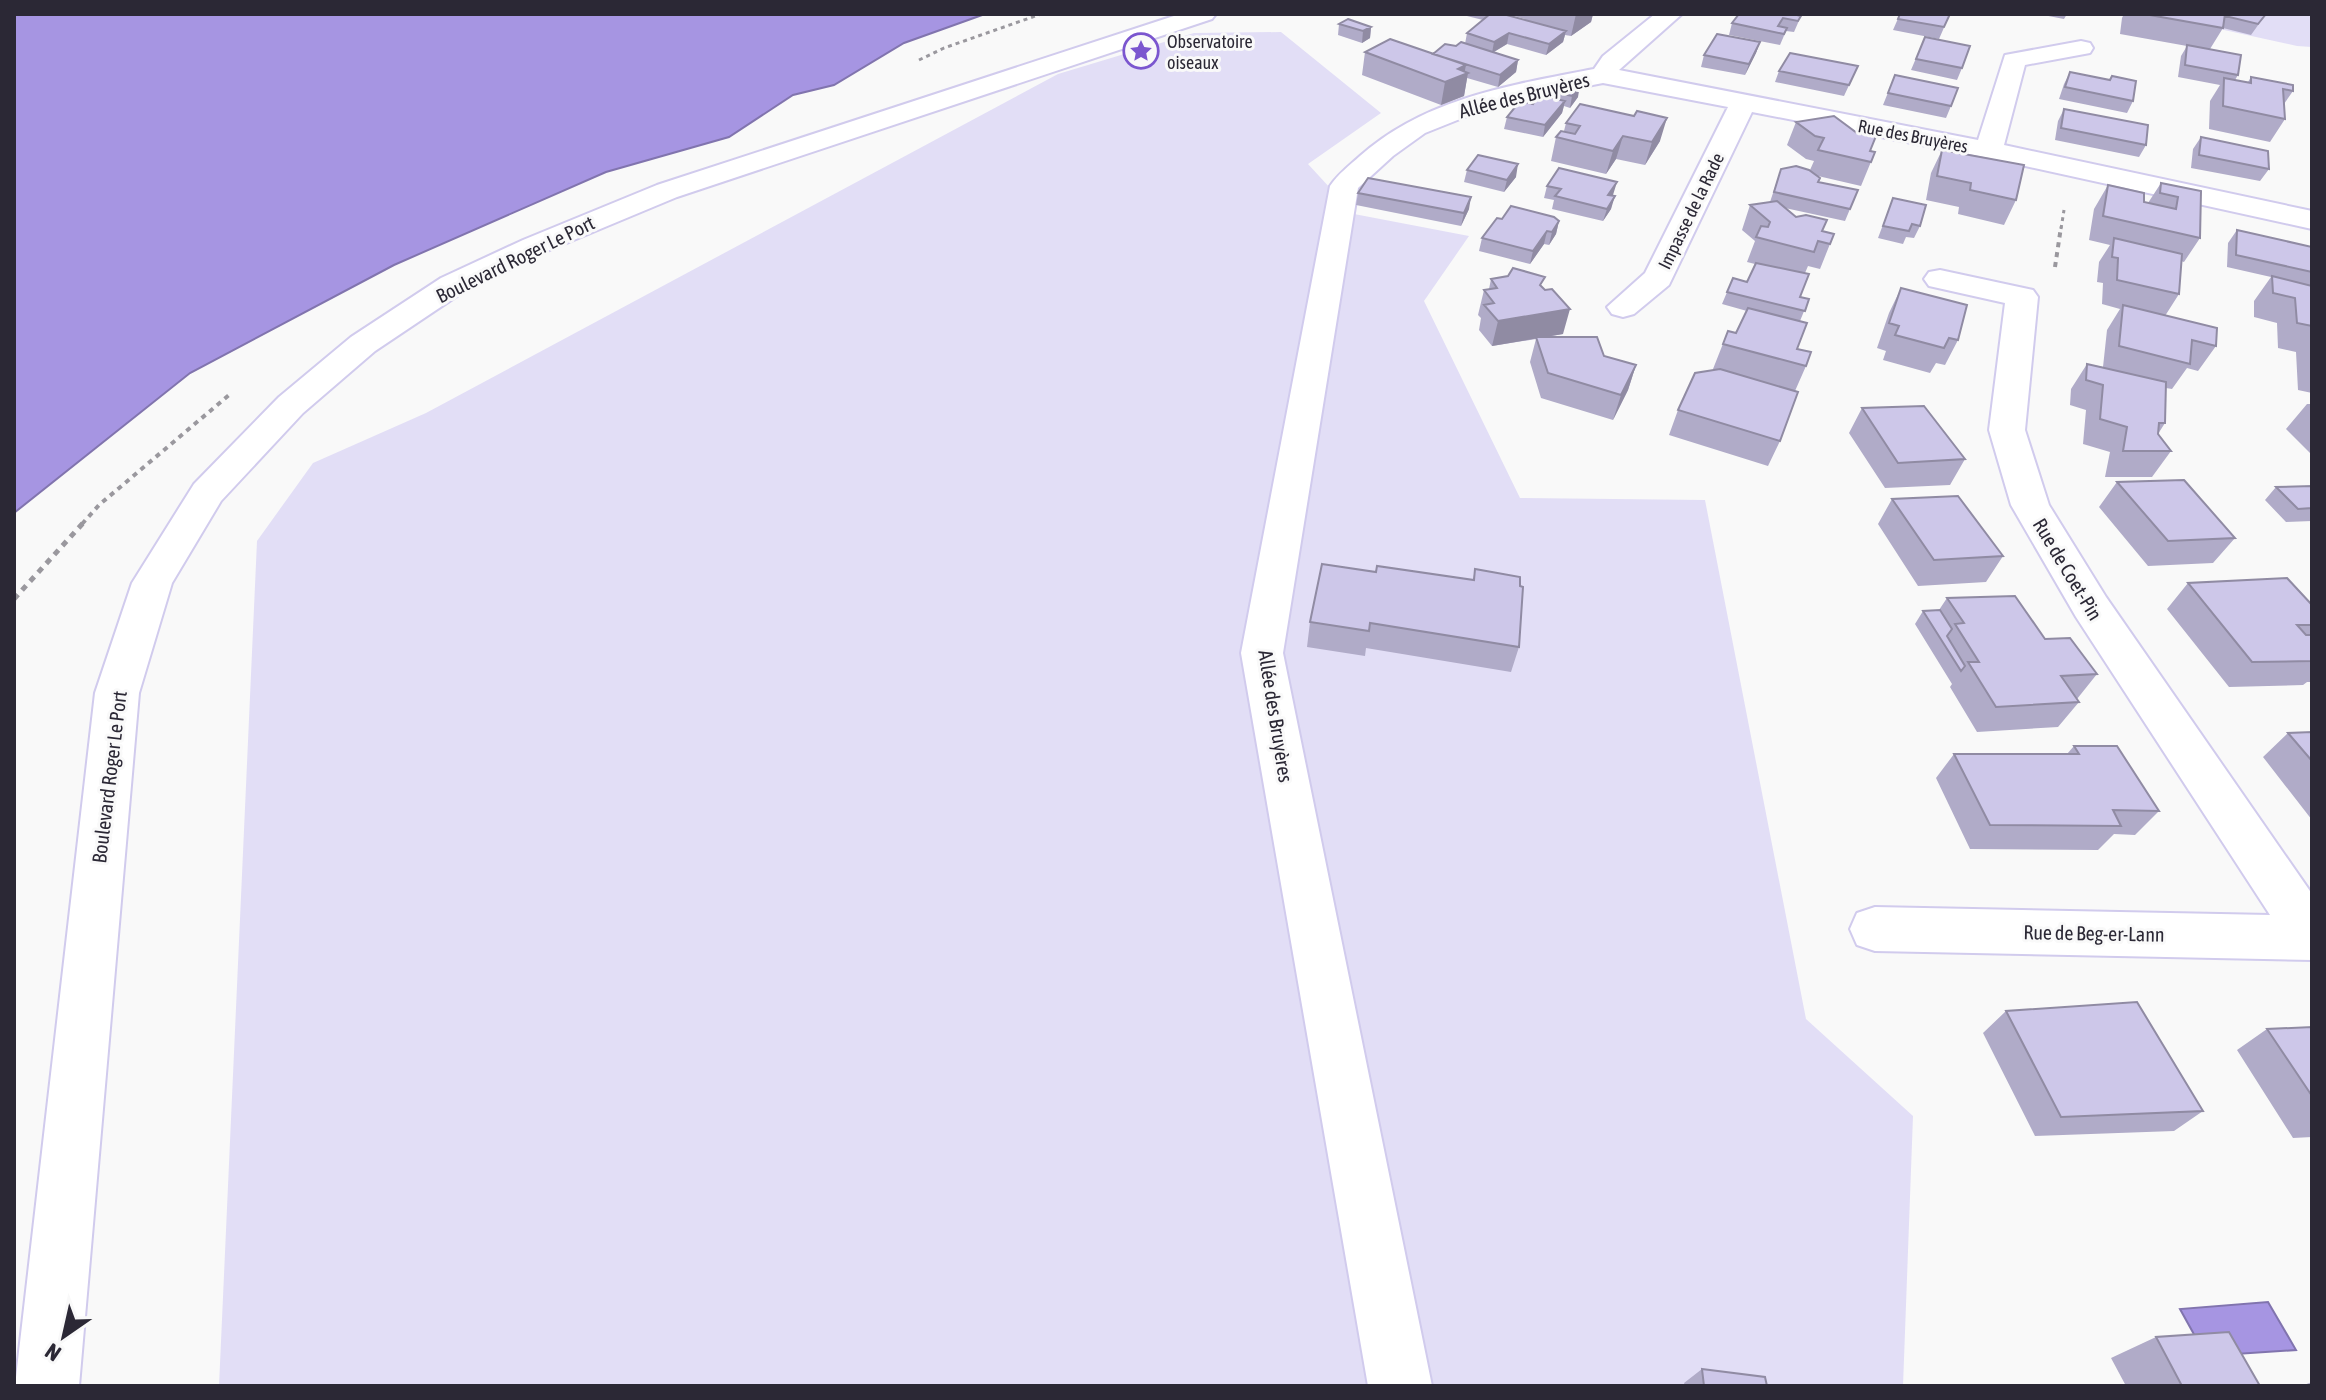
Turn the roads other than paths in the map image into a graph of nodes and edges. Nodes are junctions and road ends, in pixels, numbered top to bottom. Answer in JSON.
{"nodes":[{"id":1,"x":1204,"y":14,"type":"edge"},
{"id":2,"x":1670,"y":14,"type":"edge"},
{"id":3,"x":2081,"y":48,"type":"dead end"},
{"id":4,"x":1603,"y":75,"type":"junction"},
{"id":5,"x":1743,"y":103,"type":"junction"},
{"id":6,"x":1989,"y":150,"type":"junction"},
{"id":7,"x":2312,"y":220,"type":"edge"},
{"id":8,"x":1940,"y":279,"type":"dead end"},
{"id":9,"x":1623,"y":307,"type":"dead end"},
{"id":10,"x":1875,"y":929,"type":"dead end"},
{"id":11,"x":2312,"y":937,"type":"edge"},
{"id":12,"x":47,"y":1386,"type":"edge"},
{"id":13,"x":1400,"y":1386,"type":"edge"}],
"edges":[{"from":1,"to":12,"type":"street","name":"Boulevard Roger Le Port"},
{"from":2,"to":4,"type":"street"},
{"from":3,"to":6,"type":"street"},
{"from":4,"to":5,"type":"street","name":"Rue des Bruyères"},
{"from":4,"to":13,"type":"street","name":"Allée des Bruyères"},
{"from":5,"to":6,"type":"street","name":"Rue des Bruyères"},
{"from":5,"to":9,"type":"street","name":"Impasse de la Rade"},
{"from":6,"to":7,"type":"street","name":"Rue des Bruyères"},
{"from":8,"to":11,"type":"street","name":"Rue de Coet-Pin"},
{"from":10,"to":11,"type":"street","name":"Rue de Beg-er-Lann"}]}
